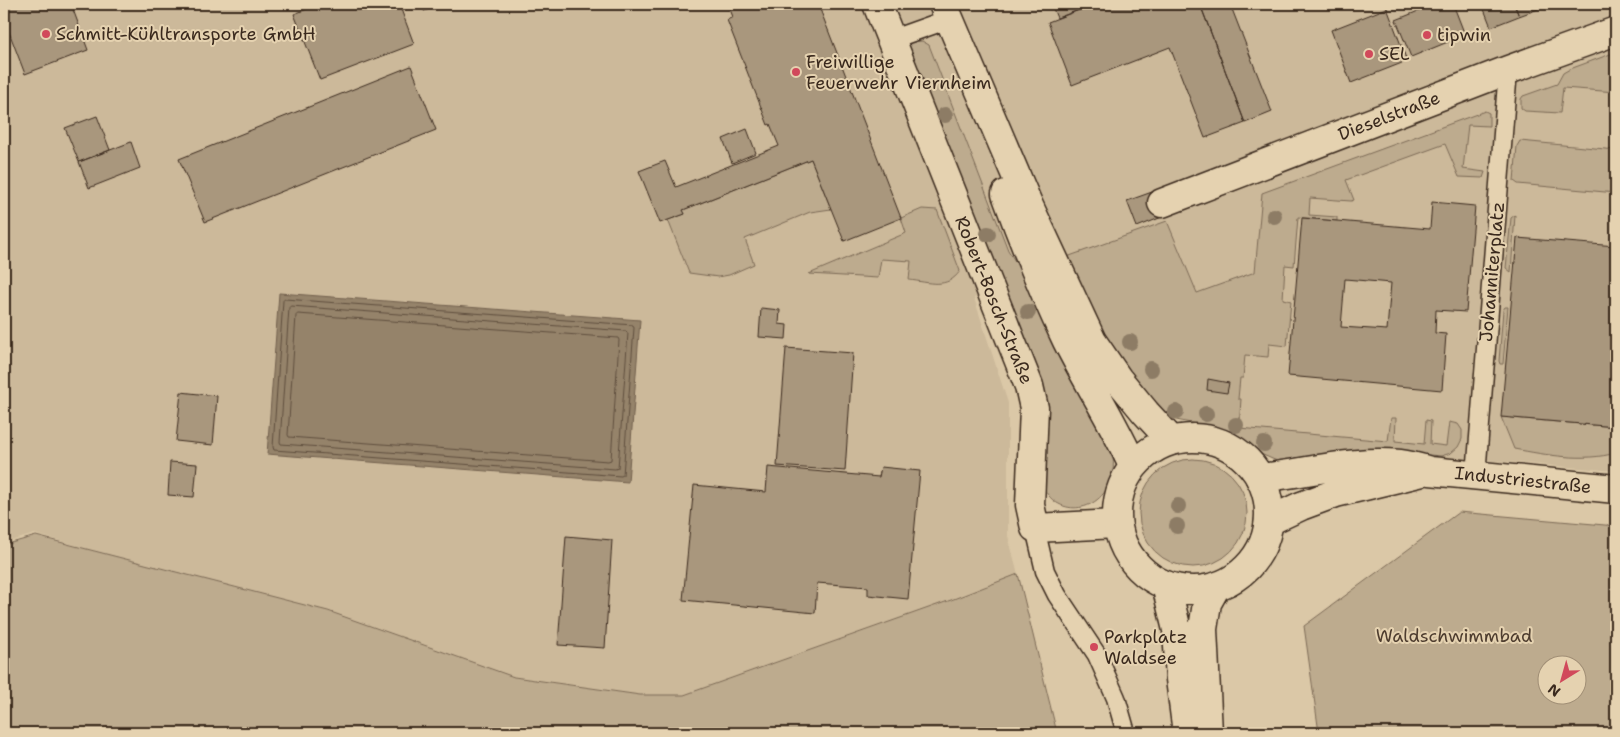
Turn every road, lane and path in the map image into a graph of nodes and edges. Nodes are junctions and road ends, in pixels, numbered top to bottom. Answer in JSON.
{"nodes":[{"id":1,"x":877,"y":4,"type":"edge"},
{"id":2,"x":946,"y":11,"type":"edge"},
{"id":3,"x":1616,"y":32,"type":"edge"},
{"id":4,"x":890,"y":40,"type":"junction"},
{"id":5,"x":1508,"y":70,"type":"junction"},
{"id":6,"x":1162,"y":203,"type":"dead end"},
{"id":7,"x":1171,"y":440,"type":"junction"},
{"id":8,"x":1133,"y":466,"type":"junction"},
{"id":9,"x":1430,"y":471,"type":"junction"},
{"id":10,"x":1476,"y":475,"type":"junction"},
{"id":11,"x":1260,"y":478,"type":"junction"},
{"id":12,"x":1616,"y":489,"type":"edge"},
{"id":13,"x":1269,"y":520,"type":"junction"},
{"id":14,"x":1117,"y":524,"type":"junction"},
{"id":15,"x":1035,"y":528,"type":"junction"},
{"id":16,"x":1166,"y":585,"type":"junction"},
{"id":17,"x":1216,"y":587,"type":"junction"},
{"id":18,"x":1126,"y":733,"type":"edge"},
{"id":19,"x":1187,"y":733,"type":"edge"},
{"id":20,"x":1208,"y":733,"type":"edge"}],
"edges":[{"from":1,"to":4,"type":"main road","name":"Robert-Bosch-Straße"},
{"from":2,"to":4,"type":"lane"},
{"from":2,"to":7,"type":"main road"},
{"from":2,"to":8,"type":"main road"},
{"from":3,"to":5,"type":"main road","name":"Dieselstraße"},
{"from":4,"to":15,"type":"main road","name":"Robert-Bosch-Straße"},
{"from":5,"to":6,"type":"main road","name":"Dieselstraße"},
{"from":5,"to":10,"type":"lane","name":"Johanniterplatz"},
{"from":7,"to":8,"type":"main road"},
{"from":7,"to":11,"type":"main road"},
{"from":8,"to":14,"type":"main road"},
{"from":9,"to":10,"type":"main road","name":"Industriestraße"},
{"from":9,"to":11,"type":"main road","name":"Industriestraße"},
{"from":9,"to":13,"type":"main road","name":"Industriestraße"},
{"from":10,"to":12,"type":"main road","name":"Industriestraße"},
{"from":11,"to":13,"type":"main road"},
{"from":13,"to":17,"type":"main road"},
{"from":14,"to":15,"type":"main road"},
{"from":14,"to":16,"type":"main road"},
{"from":15,"to":18,"type":"lane"},
{"from":16,"to":17,"type":"main road"},
{"from":16,"to":19,"type":"main road"},
{"from":17,"to":20,"type":"main road"}]}
